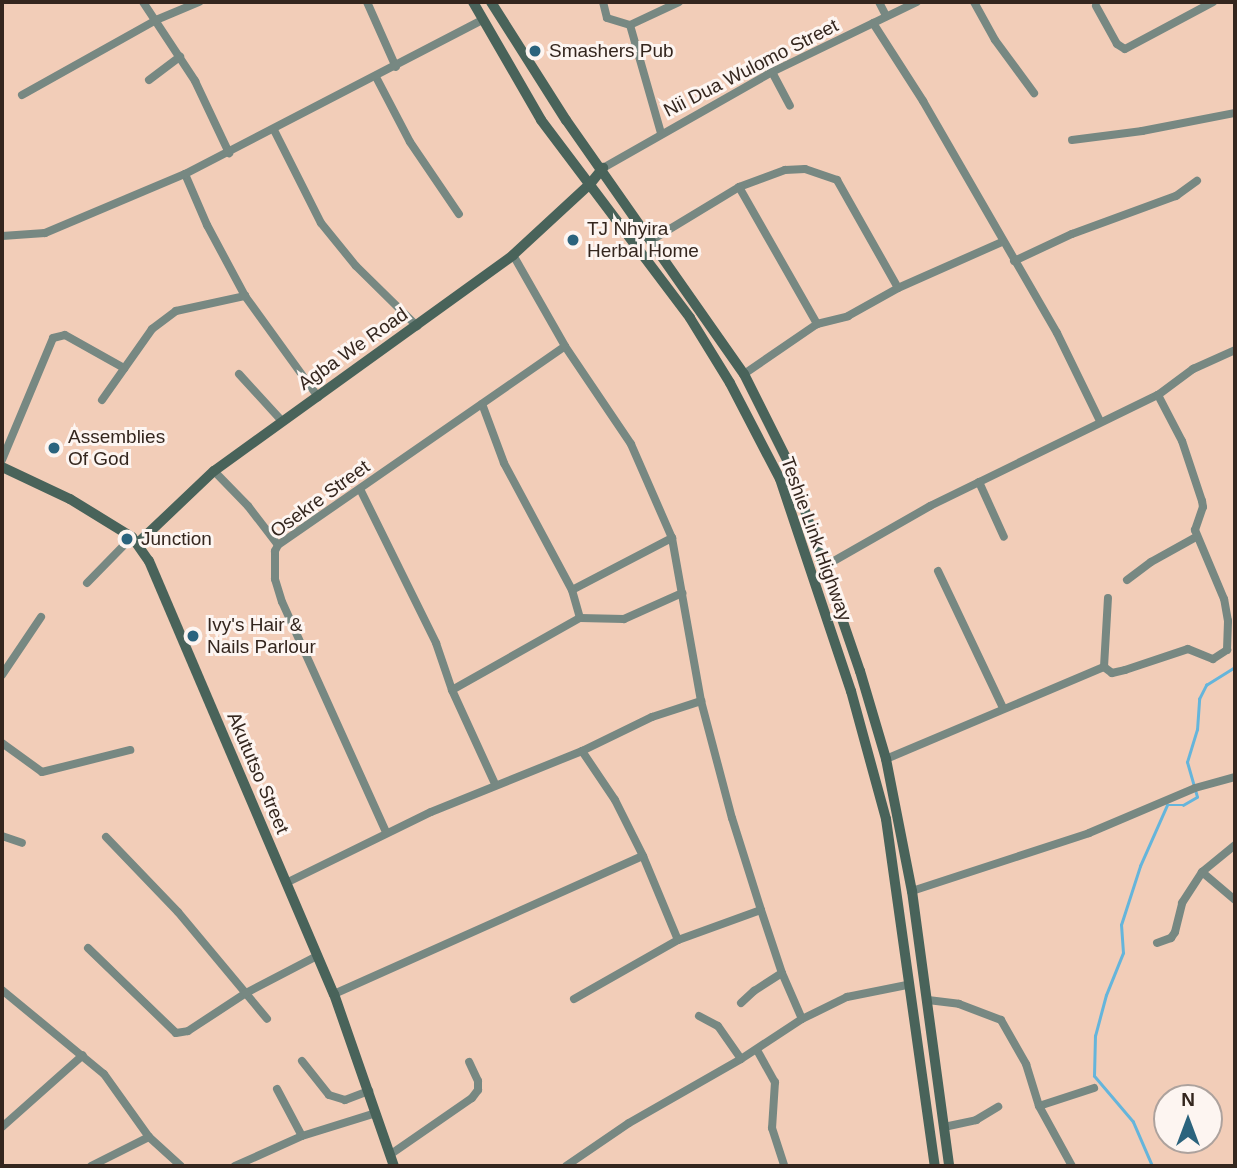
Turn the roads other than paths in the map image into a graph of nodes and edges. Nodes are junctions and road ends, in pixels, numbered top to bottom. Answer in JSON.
{"nodes":[{"id":1,"x":143,"y":2,"type":"edge"},
{"id":2,"x":199,"y":2,"type":"edge"},
{"id":3,"x":367,"y":2,"type":"edge"},
{"id":4,"x":473,"y":2,"type":"edge"},
{"id":5,"x":491,"y":2,"type":"edge"},
{"id":6,"x":603,"y":2,"type":"edge"},
{"id":7,"x":678,"y":2,"type":"edge"},
{"id":8,"x":879,"y":2,"type":"edge"},
{"id":9,"x":917,"y":2,"type":"edge"},
{"id":10,"x":974,"y":2,"type":"edge"},
{"id":11,"x":1213,"y":2,"type":"edge"},
{"id":12,"x":1096,"y":6,"type":"dead end"},
{"id":13,"x":886,"y":16,"type":"junction"},
{"id":14,"x":156,"y":20,"type":"junction"},
{"id":15,"x":482,"y":20,"type":"junction"},
{"id":16,"x":873,"y":23,"type":"junction"},
{"id":17,"x":631,"y":25,"type":"junction"},
{"id":18,"x":180,"y":57,"type":"junction"},
{"id":19,"x":396,"y":67,"type":"junction"},
{"id":20,"x":772,"y":72,"type":"junction"},
{"id":21,"x":376,"y":77,"type":"junction"},
{"id":22,"x":149,"y":80,"type":"dead end"},
{"id":23,"x":1034,"y":93,"type":"dead end"},
{"id":24,"x":22,"y":95,"type":"dead end"},
{"id":25,"x":790,"y":106,"type":"dead end"},
{"id":26,"x":1235,"y":113,"type":"edge"},
{"id":27,"x":274,"y":130,"type":"junction"},
{"id":28,"x":661,"y":132,"type":"junction"},
{"id":29,"x":1072,"y":140,"type":"dead end"},
{"id":30,"x":229,"y":153,"type":"junction"},
{"id":31,"x":603,"y":169,"type":"junction"},
{"id":32,"x":185,"y":174,"type":"junction"},
{"id":33,"x":1197,"y":181,"type":"dead end"},
{"id":34,"x":590,"y":184,"type":"junction"},
{"id":35,"x":739,"y":187,"type":"junction"},
{"id":36,"x":459,"y":214,"type":"dead end"},
{"id":37,"x":2,"y":236,"type":"edge"},
{"id":38,"x":650,"y":241,"type":"junction"},
{"id":39,"x":1002,"y":242,"type":"junction"},
{"id":40,"x":513,"y":255,"type":"junction"},
{"id":41,"x":1014,"y":261,"type":"junction"},
{"id":42,"x":898,"y":288,"type":"junction"},
{"id":43,"x":245,"y":296,"type":"junction"},
{"id":44,"x":817,"y":324,"type":"junction"},
{"id":45,"x":417,"y":326,"type":"junction"},
{"id":46,"x":565,"y":346,"type":"junction"},
{"id":47,"x":1235,"y":350,"type":"edge"},
{"id":48,"x":124,"y":368,"type":"junction"},
{"id":49,"x":239,"y":374,"type":"dead end"},
{"id":50,"x":744,"y":374,"type":"junction"},
{"id":51,"x":1158,"y":394,"type":"junction"},
{"id":52,"x":317,"y":397,"type":"junction"},
{"id":53,"x":102,"y":400,"type":"dead end"},
{"id":54,"x":482,"y":404,"type":"junction"},
{"id":55,"x":281,"y":420,"type":"junction"},
{"id":56,"x":1100,"y":421,"type":"junction"},
{"id":57,"x":2,"y":460,"type":"edge"},
{"id":58,"x":2,"y":467,"type":"edge"},
{"id":59,"x":214,"y":471,"type":"junction"},
{"id":60,"x":979,"y":482,"type":"junction"},
{"id":61,"x":360,"y":489,"type":"junction"},
{"id":62,"x":1004,"y":537,"type":"dead end"},
{"id":63,"x":1196,"y":537,"type":"junction"},
{"id":64,"x":673,"y":538,"type":"junction"},
{"id":65,"x":135,"y":540,"type":"junction"},
{"id":66,"x":278,"y":545,"type":"junction"},
{"id":67,"x":825,"y":566,"type":"junction"},
{"id":68,"x":938,"y":571,"type":"dead end"},
{"id":69,"x":1127,"y":580,"type":"dead end"},
{"id":70,"x":87,"y":583,"type":"dead end"},
{"id":71,"x":572,"y":590,"type":"junction"},
{"id":72,"x":682,"y":593,"type":"junction"},
{"id":73,"x":1108,"y":598,"type":"dead end"},
{"id":74,"x":41,"y":617,"type":"dead end"},
{"id":75,"x":580,"y":618,"type":"junction"},
{"id":76,"x":1104,"y":667,"type":"junction"},
{"id":77,"x":2,"y":675,"type":"edge"},
{"id":78,"x":452,"y":690,"type":"junction"},
{"id":79,"x":702,"y":701,"type":"junction"},
{"id":80,"x":1003,"y":708,"type":"junction"},
{"id":81,"x":2,"y":743,"type":"edge"},
{"id":82,"x":130,"y":750,"type":"dead end"},
{"id":83,"x":582,"y":751,"type":"junction"},
{"id":84,"x":886,"y":760,"type":"junction"},
{"id":85,"x":1235,"y":777,"type":"edge"},
{"id":86,"x":495,"y":784,"type":"junction"},
{"id":87,"x":386,"y":832,"type":"junction"},
{"id":88,"x":2,"y":836,"type":"edge"},
{"id":89,"x":106,"y":837,"type":"dead end"},
{"id":90,"x":22,"y":843,"type":"dead end"},
{"id":91,"x":1235,"y":845,"type":"edge"},
{"id":92,"x":643,"y":856,"type":"junction"},
{"id":93,"x":1202,"y":872,"type":"junction"},
{"id":94,"x":286,"y":883,"type":"junction"},
{"id":95,"x":912,"y":891,"type":"junction"},
{"id":96,"x":1235,"y":900,"type":"edge"},
{"id":97,"x":761,"y":910,"type":"junction"},
{"id":98,"x":678,"y":940,"type":"junction"},
{"id":99,"x":1157,"y":943,"type":"dead end"},
{"id":100,"x":88,"y":948,"type":"dead end"},
{"id":101,"x":317,"y":956,"type":"junction"},
{"id":102,"x":782,"y":974,"type":"junction"},
{"id":103,"x":907,"y":985,"type":"junction"},
{"id":104,"x":2,"y":990,"type":"edge"},
{"id":105,"x":246,"y":993,"type":"junction"},
{"id":106,"x":334,"y":994,"type":"junction"},
{"id":107,"x":574,"y":999,"type":"dead end"},
{"id":108,"x":928,"y":1000,"type":"junction"},
{"id":109,"x":741,"y":1003,"type":"dead end"},
{"id":110,"x":699,"y":1016,"type":"dead end"},
{"id":111,"x":802,"y":1019,"type":"junction"},
{"id":112,"x":267,"y":1020,"type":"dead end"},
{"id":113,"x":757,"y":1050,"type":"junction"},
{"id":114,"x":83,"y":1055,"type":"junction"},
{"id":115,"x":741,"y":1059,"type":"junction"},
{"id":116,"x":302,"y":1061,"type":"dead end"},
{"id":117,"x":469,"y":1062,"type":"dead end"},
{"id":118,"x":1094,"y":1088,"type":"dead end"},
{"id":119,"x":276,"y":1089,"type":"dead end"},
{"id":120,"x":369,"y":1091,"type":"junction"},
{"id":121,"x":1038,"y":1106,"type":"junction"},
{"id":122,"x":998,"y":1107,"type":"dead end"},
{"id":123,"x":376,"y":1113,"type":"junction"},
{"id":124,"x":2,"y":1127,"type":"edge"},
{"id":125,"x":944,"y":1127,"type":"junction"},
{"id":126,"x":302,"y":1136,"type":"junction"},
{"id":127,"x":149,"y":1137,"type":"junction"},
{"id":128,"x":391,"y":1154,"type":"junction"},
{"id":129,"x":91,"y":1166,"type":"edge"},
{"id":130,"x":181,"y":1166,"type":"edge"},
{"id":131,"x":235,"y":1166,"type":"edge"},
{"id":132,"x":394,"y":1166,"type":"edge"},
{"id":133,"x":566,"y":1166,"type":"edge"},
{"id":134,"x":784,"y":1166,"type":"edge"},
{"id":135,"x":935,"y":1166,"type":"edge"},
{"id":136,"x":949,"y":1166,"type":"edge"},
{"id":137,"x":1072,"y":1166,"type":"edge"}],
"edges":[{"from":1,"to":14,"type":"street"},
{"from":2,"to":14,"type":"street"},
{"from":3,"to":19,"type":"street"},
{"from":4,"to":15,"type":"main road","name":"Teshie Link Highway"},
{"from":5,"to":31,"type":"main road","name":"Teshie Link Highway"},
{"from":6,"to":17,"type":"street"},
{"from":7,"to":17,"type":"street"},
{"from":8,"to":13,"type":"street"},
{"from":9,"to":13,"type":"street","name":"Nii Dua Wulomo Street"},
{"from":10,"to":23,"type":"street"},
{"from":11,"to":12,"type":"street"},
{"from":13,"to":16,"type":"street","name":"Nii Dua Wulomo Street"},
{"from":14,"to":18,"type":"street"},
{"from":14,"to":24,"type":"street"},
{"from":15,"to":19,"type":"street"},
{"from":15,"to":34,"type":"main road","name":"Teshie Link Highway"},
{"from":16,"to":20,"type":"street","name":"Nii Dua Wulomo Street"},
{"from":16,"to":39,"type":"street"},
{"from":17,"to":28,"type":"street"},
{"from":18,"to":22,"type":"street"},
{"from":18,"to":30,"type":"street"},
{"from":19,"to":21,"type":"street"},
{"from":20,"to":25,"type":"street"},
{"from":20,"to":28,"type":"street","name":"Nii Dua Wulomo Street"},
{"from":21,"to":27,"type":"street"},
{"from":21,"to":36,"type":"street"},
{"from":26,"to":29,"type":"street"},
{"from":27,"to":30,"type":"street"},
{"from":27,"to":45,"type":"street"},
{"from":28,"to":31,"type":"street","name":"Nii Dua Wulomo Street"},
{"from":30,"to":32,"type":"street"},
{"from":31,"to":34,"type":"main road","name":"Agba We Road"},
{"from":31,"to":38,"type":"main road","name":"Teshie Link Highway"},
{"from":32,"to":37,"type":"street"},
{"from":32,"to":43,"type":"street"},
{"from":33,"to":41,"type":"street"},
{"from":34,"to":40,"type":"main road","name":"Agba We Road"},
{"from":34,"to":103,"type":"main road","name":"Teshie Link Highway"},
{"from":35,"to":38,"type":"street"},
{"from":35,"to":42,"type":"street"},
{"from":35,"to":44,"type":"street"},
{"from":38,"to":50,"type":"main road","name":"Teshie Link Highway"},
{"from":39,"to":41,"type":"street"},
{"from":39,"to":42,"type":"street"},
{"from":40,"to":45,"type":"main road","name":"Agba We Road"},
{"from":40,"to":46,"type":"street"},
{"from":41,"to":56,"type":"street"},
{"from":42,"to":44,"type":"street"},
{"from":43,"to":48,"type":"street"},
{"from":43,"to":52,"type":"street"},
{"from":44,"to":50,"type":"street"},
{"from":45,"to":52,"type":"main road","name":"Agba We Road"},
{"from":46,"to":54,"type":"street","name":"Osekre Street"},
{"from":46,"to":64,"type":"street"},
{"from":47,"to":51,"type":"street"},
{"from":48,"to":53,"type":"street"},
{"from":48,"to":57,"type":"street"},
{"from":49,"to":55,"type":"street"},
{"from":50,"to":67,"type":"main road","name":"Teshie Link Highway"},
{"from":51,"to":56,"type":"street"},
{"from":51,"to":63,"type":"street"},
{"from":52,"to":55,"type":"main road","name":"Agba We Road"},
{"from":54,"to":61,"type":"street","name":"Osekre Street"},
{"from":54,"to":71,"type":"street"},
{"from":55,"to":59,"type":"main road","name":"Agba We Road"},
{"from":56,"to":60,"type":"street"},
{"from":58,"to":65,"type":"main road","name":"Akututso Street"},
{"from":59,"to":65,"type":"main road","name":"Agba We Road"},
{"from":59,"to":66,"type":"street"},
{"from":60,"to":62,"type":"street"},
{"from":60,"to":67,"type":"street"},
{"from":61,"to":66,"type":"street","name":"Osekre Street"},
{"from":61,"to":78,"type":"street"},
{"from":63,"to":69,"type":"street"},
{"from":63,"to":76,"type":"street"},
{"from":64,"to":71,"type":"street"},
{"from":64,"to":72,"type":"street"},
{"from":65,"to":70,"type":"street"},
{"from":65,"to":94,"type":"main road","name":"Akututso Street"},
{"from":66,"to":87,"type":"street","name":"Osekre Street"},
{"from":67,"to":84,"type":"main road","name":"Teshie Link Highway"},
{"from":68,"to":80,"type":"street"},
{"from":71,"to":75,"type":"street"},
{"from":72,"to":75,"type":"street"},
{"from":72,"to":79,"type":"street"},
{"from":73,"to":76,"type":"street"},
{"from":74,"to":77,"type":"street"},
{"from":75,"to":78,"type":"street"},
{"from":76,"to":80,"type":"street"},
{"from":78,"to":86,"type":"street"},
{"from":79,"to":83,"type":"street"},
{"from":79,"to":97,"type":"street"},
{"from":80,"to":84,"type":"street"},
{"from":81,"to":82,"type":"street"},
{"from":83,"to":86,"type":"street"},
{"from":83,"to":92,"type":"street"},
{"from":84,"to":95,"type":"main road","name":"Teshie Link Highway"},
{"from":85,"to":95,"type":"street"},
{"from":86,"to":87,"type":"street"},
{"from":87,"to":94,"type":"street"},
{"from":88,"to":90,"type":"street"},
{"from":89,"to":105,"type":"street"},
{"from":91,"to":93,"type":"street"},
{"from":92,"to":98,"type":"street"},
{"from":92,"to":106,"type":"street"},
{"from":93,"to":96,"type":"street"},
{"from":93,"to":99,"type":"street"},
{"from":94,"to":101,"type":"main road","name":"Akututso Street"},
{"from":95,"to":108,"type":"main road","name":"Teshie Link Highway"},
{"from":97,"to":98,"type":"street"},
{"from":97,"to":102,"type":"street"},
{"from":98,"to":107,"type":"street"},
{"from":100,"to":105,"type":"street"},
{"from":101,"to":105,"type":"street"},
{"from":101,"to":106,"type":"main road","name":"Akututso Street"},
{"from":102,"to":109,"type":"street"},
{"from":102,"to":111,"type":"street"},
{"from":103,"to":111,"type":"street"},
{"from":103,"to":135,"type":"main road","name":"Teshie Link Highway"},
{"from":104,"to":114,"type":"street"},
{"from":105,"to":112,"type":"street"},
{"from":106,"to":120,"type":"main road","name":"Akututso Street"},
{"from":108,"to":121,"type":"street"},
{"from":108,"to":125,"type":"main road","name":"Teshie Link Highway"},
{"from":110,"to":115,"type":"street"},
{"from":111,"to":113,"type":"street"},
{"from":113,"to":115,"type":"street"},
{"from":113,"to":134,"type":"street"},
{"from":114,"to":124,"type":"street"},
{"from":114,"to":127,"type":"street"},
{"from":115,"to":133,"type":"street"},
{"from":116,"to":120,"type":"street"},
{"from":117,"to":128,"type":"street"},
{"from":118,"to":121,"type":"street"},
{"from":119,"to":126,"type":"street"},
{"from":120,"to":123,"type":"main road","name":"Akututso Street"},
{"from":121,"to":137,"type":"street"},
{"from":122,"to":125,"type":"street"},
{"from":123,"to":126,"type":"street"},
{"from":123,"to":128,"type":"main road","name":"Akututso Street"},
{"from":125,"to":136,"type":"main road","name":"Teshie Link Highway"},
{"from":126,"to":131,"type":"street"},
{"from":127,"to":129,"type":"street"},
{"from":127,"to":130,"type":"street"},
{"from":128,"to":132,"type":"main road","name":"Akututso Street"}]}
